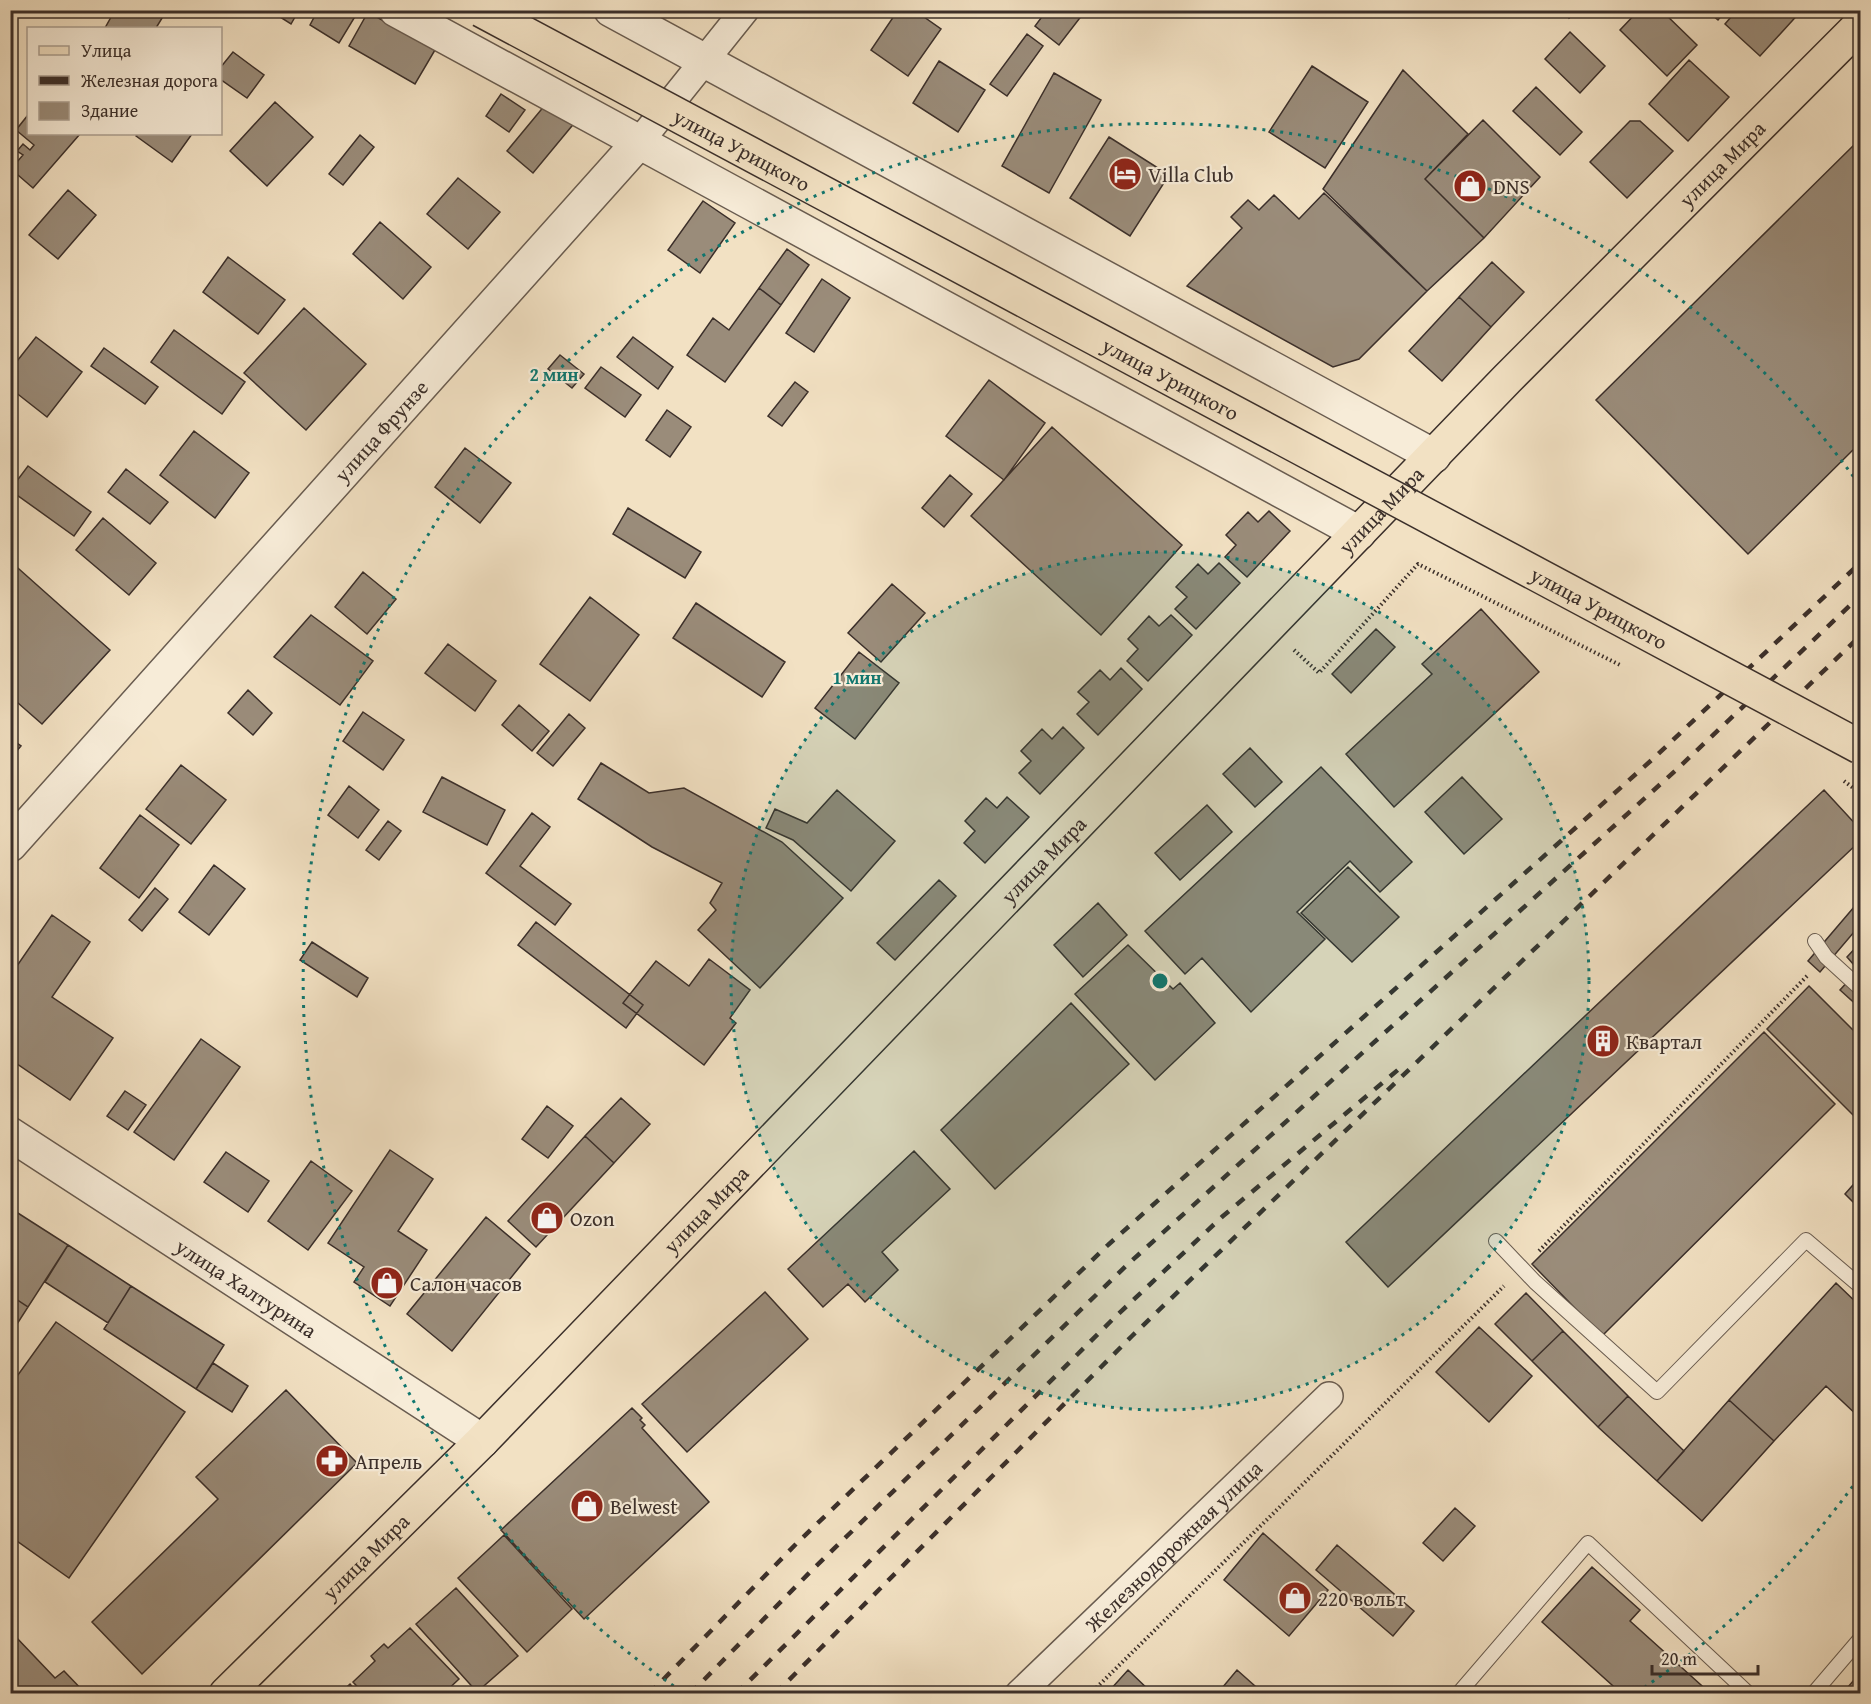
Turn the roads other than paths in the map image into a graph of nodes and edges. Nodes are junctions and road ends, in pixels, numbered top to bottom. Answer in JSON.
{"nodes":[{"id":1,"x":396,"y":10,"type":"edge"},
{"id":2,"x":481,"y":10,"type":"edge"},
{"id":3,"x":611,"y":10,"type":"edge"},
{"id":4,"x":745,"y":10,"type":"edge"},
{"id":5,"x":1860,"y":26,"type":"edge"},
{"id":6,"x":704,"y":61,"type":"junction"},
{"id":7,"x":640,"y":141,"type":"junction"},
{"id":8,"x":1434,"y":456,"type":"junction"},
{"id":9,"x":1359,"y":533,"type":"junction"},
{"id":10,"x":1860,"y":747,"type":"edge"},
{"id":11,"x":10,"y":845,"type":"edge"},
{"id":12,"x":1815,"y":941,"type":"dead end"},
{"id":13,"x":1860,"y":988,"type":"edge"},
{"id":14,"x":10,"y":1134,"type":"edge"},
{"id":15,"x":1496,"y":1241,"type":"dead end"},
{"id":16,"x":1860,"y":1286,"type":"edge"},
{"id":17,"x":1329,"y":1396,"type":"dead end"},
{"id":18,"x":482,"y":1441,"type":"junction"},
{"id":19,"x":1860,"y":1639,"type":"edge"},
{"id":20,"x":1463,"y":1692,"type":"edge"},
{"id":21,"x":226,"y":1694,"type":"edge"},
{"id":22,"x":1019,"y":1694,"type":"edge"},
{"id":23,"x":1749,"y":1694,"type":"edge"},
{"id":24,"x":1813,"y":1694,"type":"edge"}],
"edges":[{"from":1,"to":7,"type":"street","name":"улица Урицкого"},
{"from":2,"to":10,"type":"main road","name":"улица Урицкого","bridge":true},
{"from":3,"to":6,"type":"street"},
{"from":4,"to":6,"type":"street","name":"улица Фрунзе"},
{"from":5,"to":8,"type":"main road","name":"улица Мира"},
{"from":6,"to":7,"type":"street","name":"улица Фрунзе"},
{"from":6,"to":8,"type":"street"},
{"from":7,"to":9,"type":"street","name":"улица Урицкого"},
{"from":7,"to":11,"type":"street","name":"улица Фрунзе"},
{"from":8,"to":9,"type":"main road","name":"улица Мира"},
{"from":9,"to":18,"type":"main road","name":"улица Мира"},
{"from":12,"to":13,"type":"lane"},
{"from":14,"to":18,"type":"street","name":"улица Халтурина"},
{"from":15,"to":16,"type":"lane"},
{"from":17,"to":22,"type":"street","name":"Железнодорожная улица"},
{"from":18,"to":21,"type":"main road","name":"улица Мира"},
{"from":19,"to":24,"type":"lane"},
{"from":20,"to":23,"type":"lane"}]}
